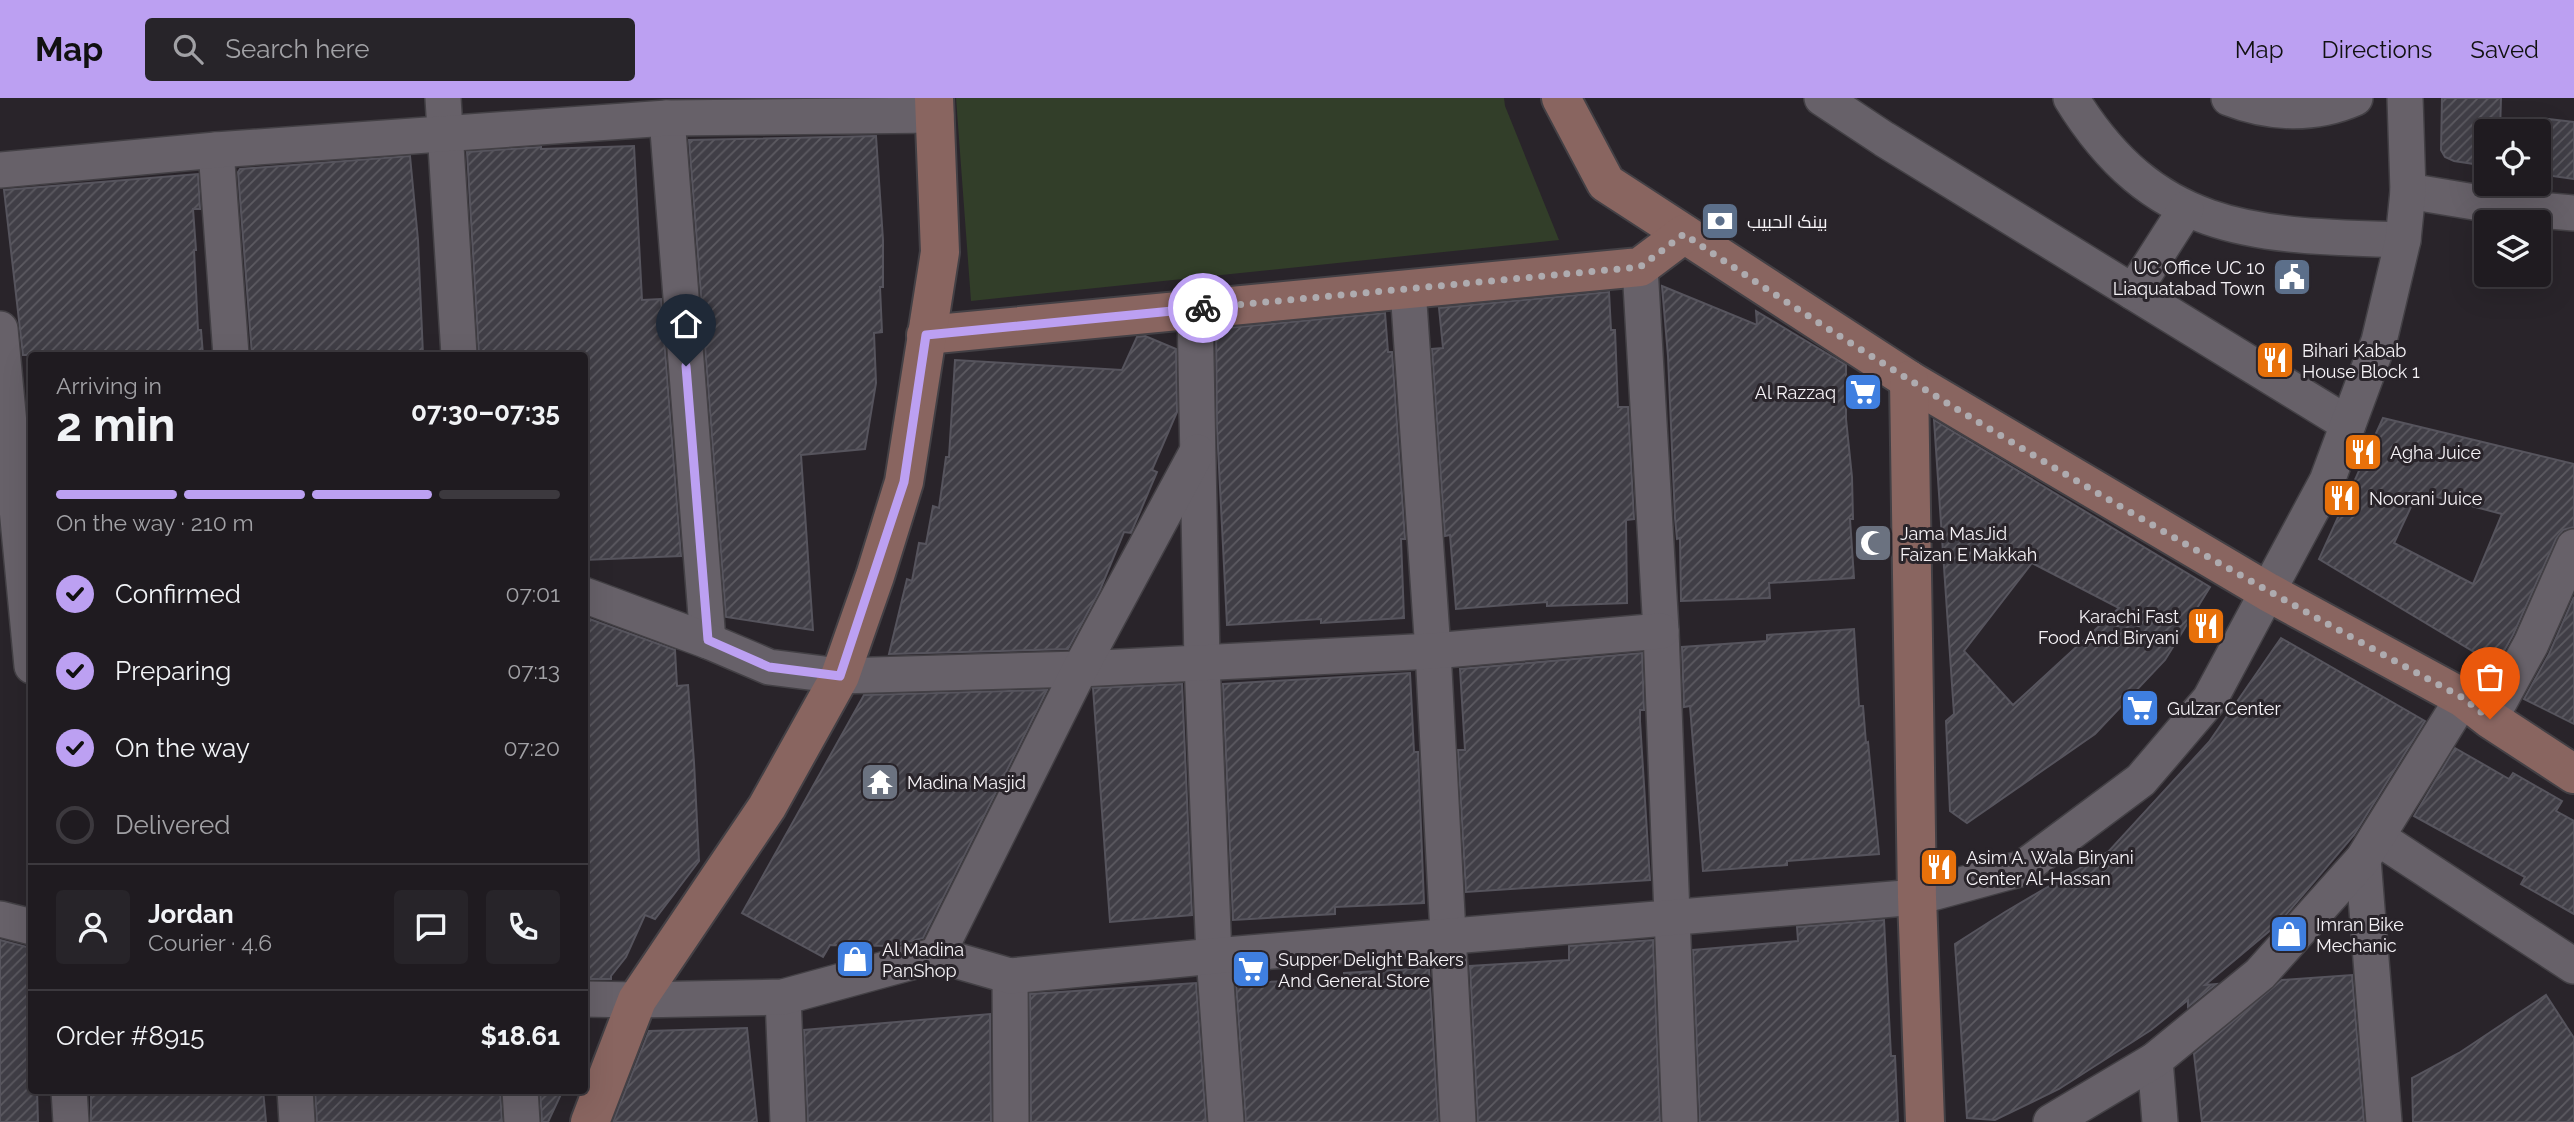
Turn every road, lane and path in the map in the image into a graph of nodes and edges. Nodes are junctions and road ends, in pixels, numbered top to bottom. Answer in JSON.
{"nodes":[{"id":1,"x":443,"y":98,"type":"edge"},
{"id":2,"x":1561,"y":98,"type":"edge"},
{"id":3,"x":1822,"y":98,"type":"edge"},
{"id":4,"x":2071,"y":98,"type":"edge"},
{"id":5,"x":2229,"y":98,"type":"edge"},
{"id":6,"x":2355,"y":98,"type":"edge"},
{"id":7,"x":2405,"y":98,"type":"edge"},
{"id":8,"x":935,"y":107,"type":"edge"},
{"id":9,"x":667,"y":118,"type":"junction"},
{"id":10,"x":447,"y":134,"type":"junction"},
{"id":11,"x":216,"y":150,"type":"junction"},
{"id":12,"x":0,"y":170,"type":"edge"},
{"id":13,"x":2407,"y":191,"type":"junction"},
{"id":14,"x":2186,"y":209,"type":"junction"},
{"id":15,"x":2574,"y":213,"type":"edge"},
{"id":16,"x":1684,"y":234,"type":"junction"},
{"id":17,"x":2403,"y":240,"type":"junction"},
{"id":18,"x":1640,"y":267,"type":"junction"},
{"id":19,"x":1408,"y":289,"type":"junction"},
{"id":20,"x":2133,"y":292,"type":"junction"},
{"id":21,"x":1195,"y":309,"type":"junction"},
{"id":22,"x":0,"y":329,"type":"edge"},
{"id":23,"x":926,"y":335,"type":"junction"},
{"id":24,"x":231,"y":352,"type":"edge"},
{"id":25,"x":459,"y":352,"type":"edge"},
{"id":26,"x":1909,"y":380,"type":"junction"},
{"id":27,"x":12,"y":381,"type":"edge"},
{"id":28,"x":2348,"y":424,"type":"junction"},
{"id":29,"x":1198,"y":450,"type":"junction"},
{"id":30,"x":2574,"y":547,"type":"edge"},
{"id":31,"x":2268,"y":592,"type":"junction"},
{"id":32,"x":588,"y":595,"type":"edge"},
{"id":33,"x":28,"y":609,"type":"edge"},
{"id":34,"x":1661,"y":631,"type":"junction"},
{"id":35,"x":708,"y":640,"type":"junction"},
{"id":36,"x":1433,"y":651,"type":"junction"},
{"id":37,"x":1202,"y":662,"type":"junction"},
{"id":38,"x":1080,"y":669,"type":"junction"},
{"id":39,"x":840,"y":676,"type":"junction"},
{"id":40,"x":2476,"y":708,"type":"junction"},
{"id":41,"x":2574,"y":774,"type":"edge"},
{"id":42,"x":2370,"y":848,"type":"junction"},
{"id":43,"x":1917,"y":897,"type":"junction"},
{"id":44,"x":1672,"y":917,"type":"junction"},
{"id":45,"x":0,"y":919,"type":"edge"},
{"id":46,"x":28,"y":926,"type":"edge"},
{"id":47,"x":1447,"y":937,"type":"junction"},
{"id":48,"x":937,"y":955,"type":"junction"},
{"id":49,"x":1214,"y":956,"type":"junction"},
{"id":50,"x":2574,"y":965,"type":"edge"},
{"id":51,"x":1010,"y":976,"type":"junction"},
{"id":52,"x":783,"y":997,"type":"junction"},
{"id":53,"x":588,"y":999,"type":"edge"},
{"id":54,"x":637,"y":1000,"type":"junction"},
{"id":55,"x":2155,"y":1060,"type":"junction"},
{"id":56,"x":69,"y":1094,"type":"edge"},
{"id":57,"x":295,"y":1094,"type":"edge"},
{"id":58,"x":520,"y":1094,"type":"edge"},
{"id":59,"x":71,"y":1122,"type":"edge"},
{"id":60,"x":297,"y":1122,"type":"edge"},
{"id":61,"x":522,"y":1122,"type":"edge"},
{"id":62,"x":590,"y":1122,"type":"edge"},
{"id":63,"x":788,"y":1122,"type":"edge"},
{"id":64,"x":1011,"y":1122,"type":"edge"},
{"id":65,"x":1226,"y":1122,"type":"edge"},
{"id":66,"x":1458,"y":1122,"type":"edge"},
{"id":67,"x":1680,"y":1122,"type":"edge"},
{"id":68,"x":1925,"y":1122,"type":"edge"},
{"id":69,"x":2051,"y":1122,"type":"edge"},
{"id":70,"x":2160,"y":1122,"type":"edge"},
{"id":71,"x":2384,"y":1122,"type":"edge"}],
"edges":[{"from":1,"to":10,"type":"street"},
{"from":2,"to":16,"type":"street"},
{"from":3,"to":20,"type":"street"},
{"from":4,"to":14,"type":"street"},
{"from":5,"to":6,"type":"street"},
{"from":7,"to":13,"type":"street"},
{"from":8,"to":9,"type":"street"},
{"from":8,"to":23,"type":"street"},
{"from":9,"to":10,"type":"street"},
{"from":9,"to":35,"type":"street"},
{"from":10,"to":11,"type":"street"},
{"from":10,"to":25,"type":"street"},
{"from":11,"to":12,"type":"street"},
{"from":11,"to":24,"type":"street"},
{"from":13,"to":15,"type":"street"},
{"from":13,"to":17,"type":"street"},
{"from":14,"to":17,"type":"street"},
{"from":14,"to":20,"type":"street"},
{"from":16,"to":18,"type":"street"},
{"from":16,"to":26,"type":"street"},
{"from":17,"to":28,"type":"street"},
{"from":18,"to":19,"type":"street"},
{"from":18,"to":34,"type":"street"},
{"from":19,"to":21,"type":"street"},
{"from":19,"to":36,"type":"street"},
{"from":20,"to":28,"type":"street"},
{"from":21,"to":23,"type":"street"},
{"from":21,"to":29,"type":"street"},
{"from":22,"to":27,"type":"street"},
{"from":23,"to":39,"type":"street"},
{"from":26,"to":31,"type":"street"},
{"from":26,"to":43,"type":"street"},
{"from":27,"to":33,"type":"street"},
{"from":28,"to":31,"type":"street"},
{"from":29,"to":37,"type":"street"},
{"from":29,"to":38,"type":"street"},
{"from":30,"to":40,"type":"street"},
{"from":31,"to":40,"type":"street"},
{"from":31,"to":43,"type":"street"},
{"from":32,"to":35,"type":"street"},
{"from":34,"to":36,"type":"street"},
{"from":34,"to":44,"type":"street"},
{"from":35,"to":39,"type":"street"},
{"from":36,"to":37,"type":"street"},
{"from":36,"to":47,"type":"street"},
{"from":37,"to":38,"type":"street"},
{"from":37,"to":49,"type":"street"},
{"from":38,"to":39,"type":"street"},
{"from":38,"to":48,"type":"street"},
{"from":39,"to":54,"type":"street"},
{"from":40,"to":41,"type":"street"},
{"from":40,"to":42,"type":"street"},
{"from":42,"to":50,"type":"street"},
{"from":42,"to":55,"type":"street"},
{"from":42,"to":71,"type":"street"},
{"from":43,"to":44,"type":"street"},
{"from":43,"to":68,"type":"street"},
{"from":44,"to":47,"type":"street"},
{"from":44,"to":67,"type":"street"},
{"from":45,"to":46,"type":"street"},
{"from":47,"to":49,"type":"street"},
{"from":47,"to":66,"type":"street"},
{"from":48,"to":51,"type":"street"},
{"from":48,"to":52,"type":"street"},
{"from":49,"to":51,"type":"street"},
{"from":49,"to":65,"type":"street"},
{"from":51,"to":64,"type":"street"},
{"from":52,"to":54,"type":"street"},
{"from":52,"to":63,"type":"street"},
{"from":53,"to":54,"type":"street"},
{"from":54,"to":62,"type":"street"},
{"from":55,"to":69,"type":"street"},
{"from":55,"to":70,"type":"street"},
{"from":56,"to":59,"type":"street"},
{"from":57,"to":60,"type":"street"},
{"from":58,"to":61,"type":"street"}]}
